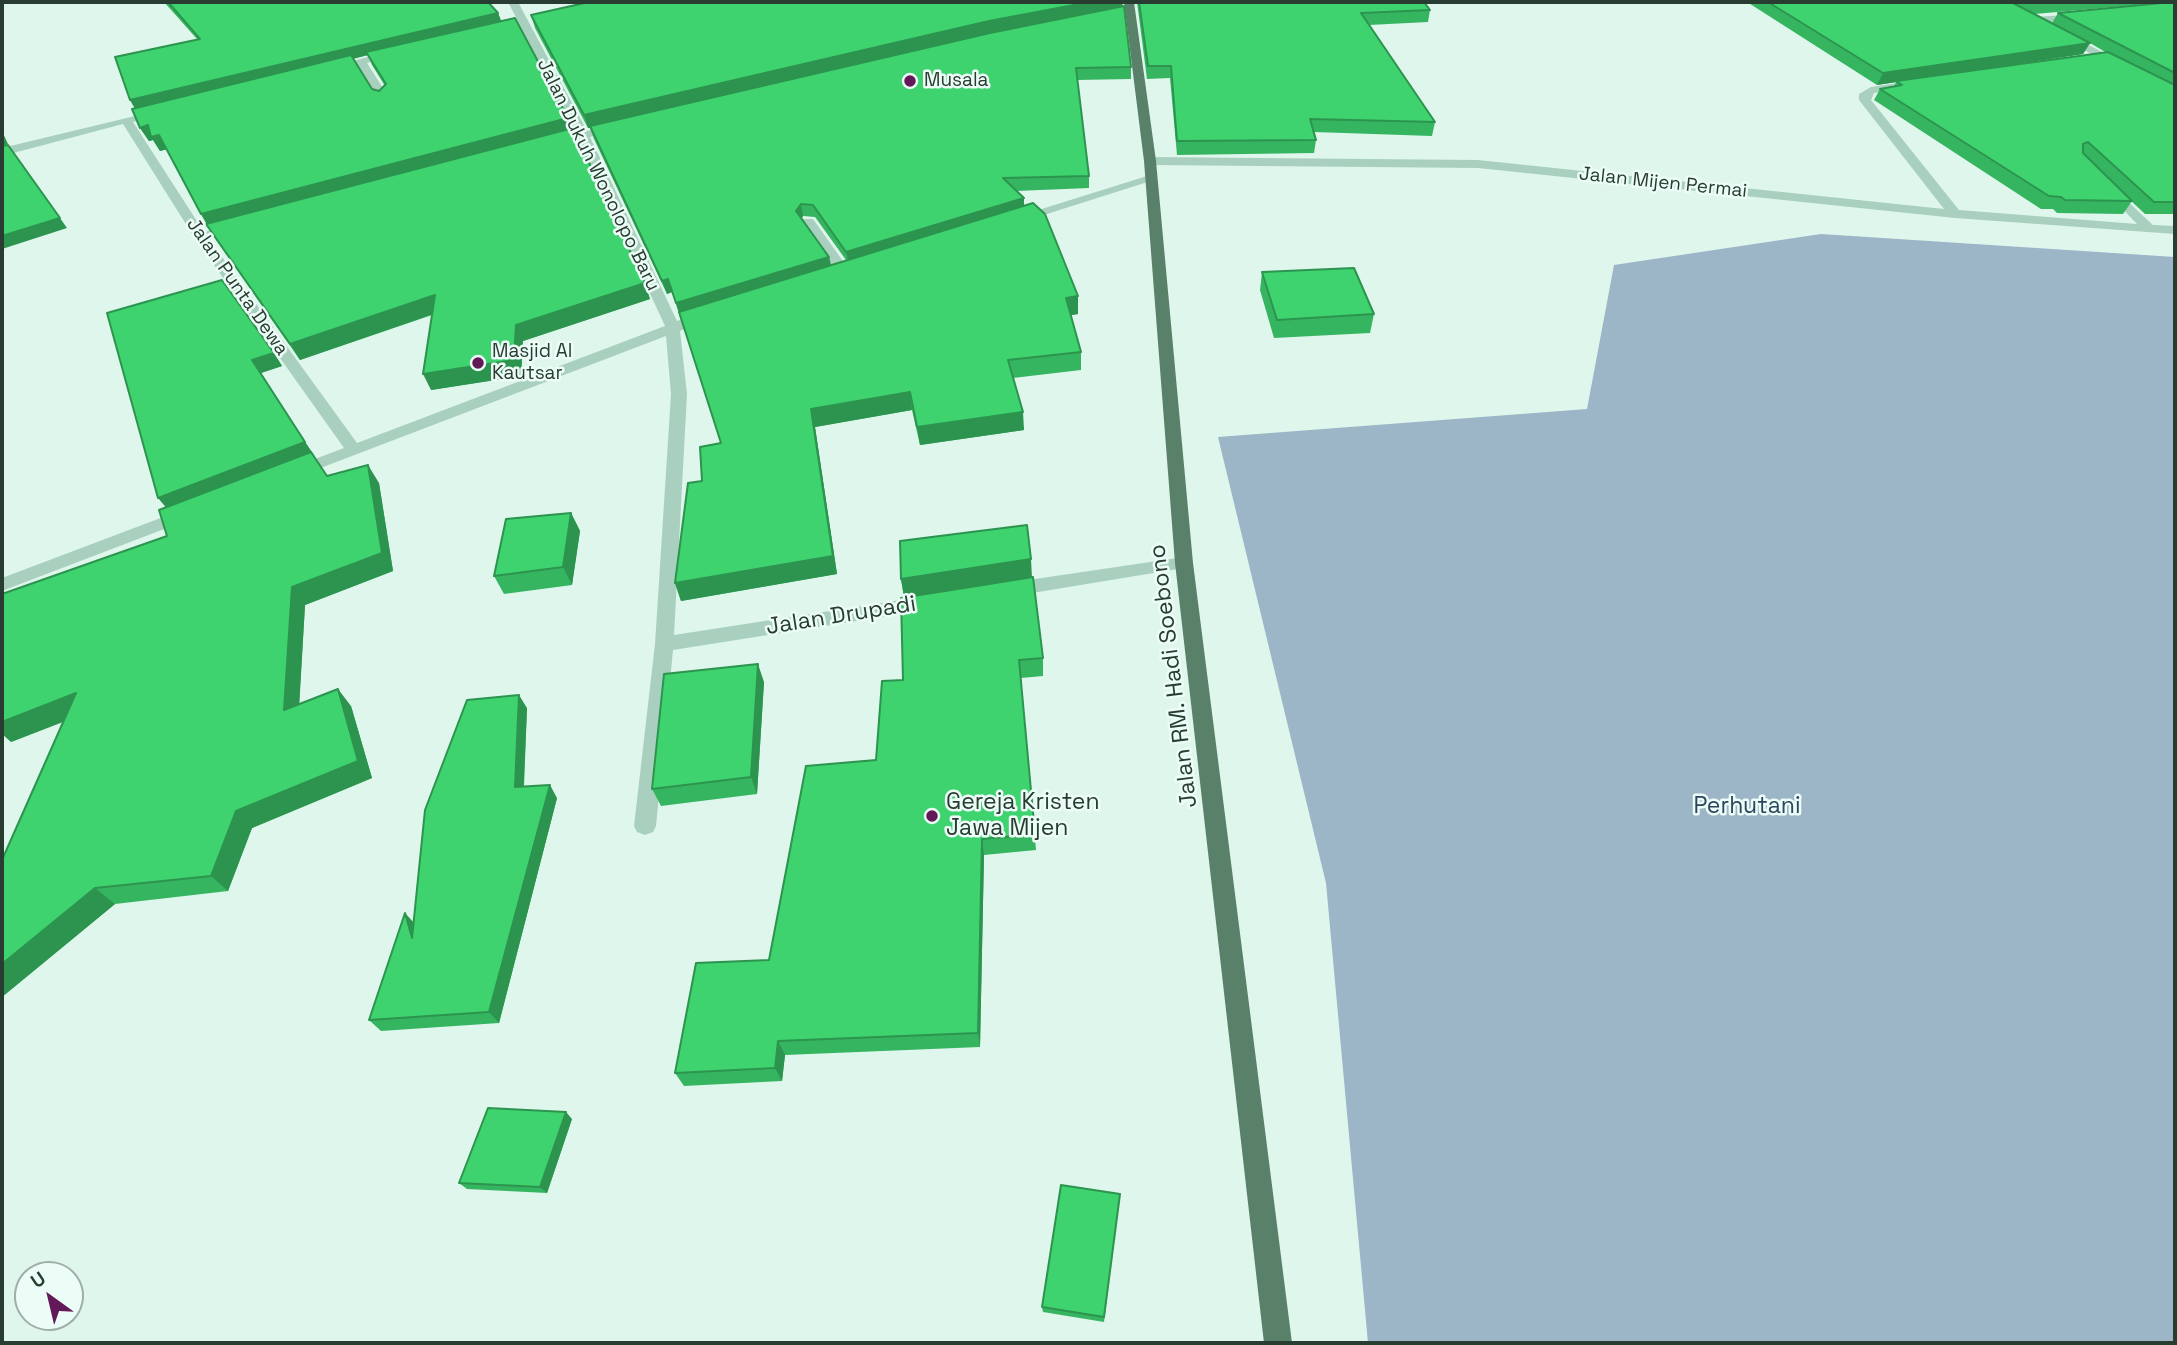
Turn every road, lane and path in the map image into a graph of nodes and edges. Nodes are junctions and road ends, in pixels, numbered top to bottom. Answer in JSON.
{"nodes":[{"id":1,"x":513,"y":2,"type":"edge"},
{"id":2,"x":1126,"y":8,"type":"edge"},
{"id":3,"x":2021,"y":14,"type":"edge"},
{"id":4,"x":2099,"y":15,"type":"edge"},
{"id":5,"x":2033,"y":20,"type":"junction"},
{"id":6,"x":529,"y":23,"type":"junction"},
{"id":7,"x":509,"y":27,"type":"edge"},
{"id":8,"x":401,"y":52,"type":"edge"},
{"id":9,"x":2107,"y":57,"type":"junction"},
{"id":10,"x":361,"y":61,"type":"junction"},
{"id":11,"x":2081,"y":61,"type":"edge"},
{"id":12,"x":2129,"y":69,"type":"edge"},
{"id":13,"x":321,"y":71,"type":"edge"},
{"id":14,"x":1927,"y":82,"type":"edge"},
{"id":15,"x":384,"y":99,"type":"edge"},
{"id":16,"x":178,"y":107,"type":"edge"},
{"id":17,"x":126,"y":120,"type":"junction"},
{"id":18,"x":623,"y":125,"type":"edge"},
{"id":19,"x":583,"y":135,"type":"junction"},
{"id":20,"x":542,"y":146,"type":"edge"},
{"id":21,"x":2,"y":152,"type":"edge"},
{"id":22,"x":1150,"y":170,"type":"junction"},
{"id":23,"x":2101,"y":180,"type":"edge"},
{"id":24,"x":1955,"y":214,"type":"junction"},
{"id":25,"x":808,"y":222,"type":"edge"},
{"id":26,"x":248,"y":223,"type":"edge"},
{"id":27,"x":1004,"y":223,"type":"edge"},
{"id":28,"x":2150,"y":229,"type":"junction"},
{"id":29,"x":2175,"y":230,"type":"edge"},
{"id":30,"x":201,"y":237,"type":"junction"},
{"id":31,"x":843,"y":271,"type":"edge"},
{"id":32,"x":725,"y":309,"type":"edge"},
{"id":33,"x":672,"y":326,"type":"junction"},
{"id":34,"x":354,"y":450,"type":"junction"},
{"id":35,"x":276,"y":480,"type":"edge"},
{"id":36,"x":199,"y":509,"type":"edge"},
{"id":37,"x":1184,"y":563,"type":"junction"},
{"id":38,"x":2,"y":585,"type":"edge"},
{"id":39,"x":993,"y":593,"type":"edge"},
{"id":40,"x":938,"y":601,"type":"edge"},
{"id":41,"x":664,"y":644,"type":"junction"},
{"id":42,"x":645,"y":826,"type":"dead end"},
{"id":43,"x":1278,"y":1343,"type":"edge"}],
"edges":[{"from":1,"to":6,"type":"street","name":"Jalan Dukuh Wonolopo Baru"},
{"from":2,"to":22,"type":"main road","name":"Jalan RM. Hadi Soebono"},
{"from":3,"to":5,"type":"street"},
{"from":4,"to":5,"type":"street"},
{"from":5,"to":9,"type":"street"},
{"from":6,"to":7,"type":"street"},
{"from":6,"to":19,"type":"street","name":"Jalan Dukuh Wonolopo Baru"},
{"from":8,"to":10,"type":"street"},
{"from":9,"to":11,"type":"street"},
{"from":9,"to":12,"type":"street"},
{"from":10,"to":13,"type":"street"},
{"from":10,"to":15,"type":"street"},
{"from":14,"to":24,"type":"street"},
{"from":16,"to":17,"type":"street"},
{"from":17,"to":21,"type":"street"},
{"from":17,"to":30,"type":"street","name":"Jalan Punta Dewa"},
{"from":18,"to":19,"type":"street"},
{"from":19,"to":20,"type":"street"},
{"from":19,"to":33,"type":"street","name":"Jalan Dukuh Wonolopo Baru"},
{"from":22,"to":24,"type":"street","name":"Jalan Mijen Permai"},
{"from":22,"to":27,"type":"street","name":"Jalan Mijen Permai"},
{"from":22,"to":37,"type":"main road","name":"Jalan RM. Hadi Soebono"},
{"from":23,"to":28,"type":"street"},
{"from":24,"to":28,"type":"street","name":"Jalan Mijen Permai"},
{"from":25,"to":31,"type":"street"},
{"from":26,"to":30,"type":"street"},
{"from":28,"to":29,"type":"street","name":"Jalan Mijen Permai"},
{"from":30,"to":34,"type":"street","name":"Jalan Punta Dewa"},
{"from":32,"to":33,"type":"street"},
{"from":33,"to":34,"type":"street"},
{"from":33,"to":41,"type":"street"},
{"from":34,"to":35,"type":"street"},
{"from":36,"to":38,"type":"street"},
{"from":37,"to":39,"type":"street"},
{"from":37,"to":43,"type":"main road","name":"Jalan RM. Hadi Soebono"},
{"from":40,"to":41,"type":"street","name":"Jalan Drupadi"},
{"from":41,"to":42,"type":"street"}]}
